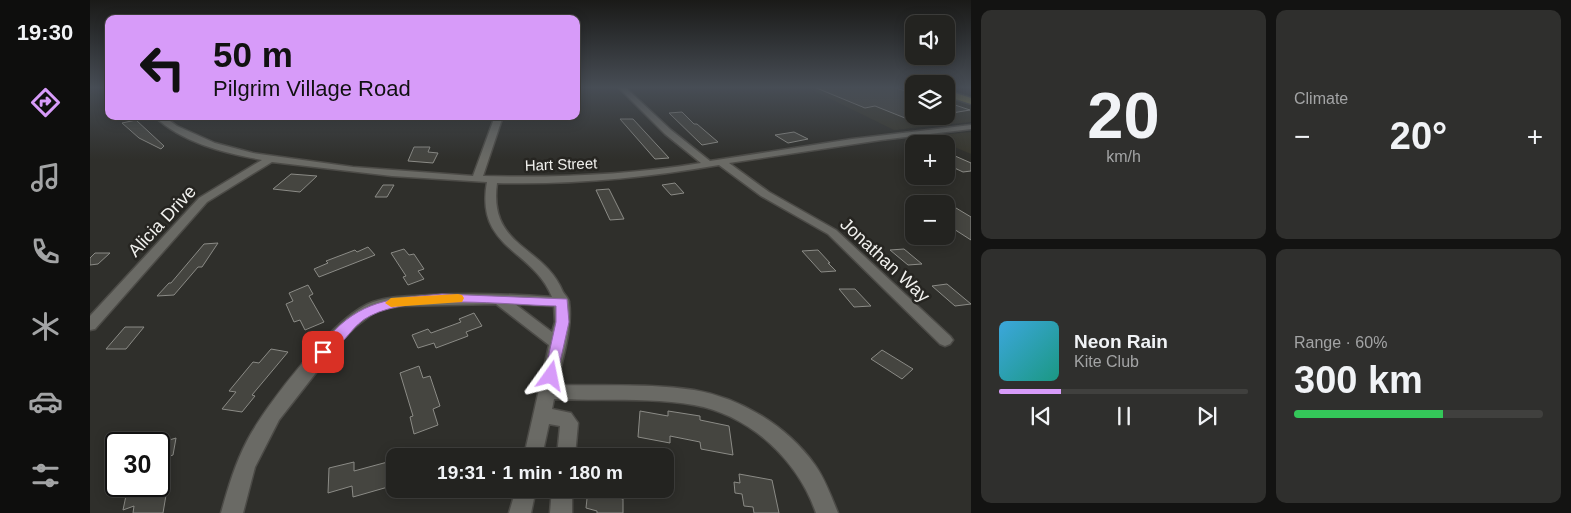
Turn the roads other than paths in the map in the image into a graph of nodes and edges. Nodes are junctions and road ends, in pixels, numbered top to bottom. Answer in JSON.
{"nodes":[{"id":1,"x":646,"y":111,"type":"edge"},
{"id":2,"x":163,"y":120,"type":"edge"},
{"id":3,"x":498,"y":120,"type":"edge"},
{"id":4,"x":971,"y":127,"type":"edge"},
{"id":5,"x":272,"y":158,"type":"junction"},
{"id":6,"x":721,"y":162,"type":"junction"},
{"id":7,"x":708,"y":164,"type":"junction"},
{"id":8,"x":476,"y":179,"type":"junction"},
{"id":9,"x":492,"y":180,"type":"junction"},
{"id":10,"x":499,"y":299,"type":"junction"},
{"id":11,"x":562,"y":302,"type":"junction"},
{"id":12,"x":90,"y":324,"type":"edge"},
{"id":13,"x":945,"y":340,"type":"dead end"},
{"id":14,"x":558,"y":344,"type":"junction"},
{"id":15,"x":548,"y":392,"type":"junction"},
{"id":16,"x":542,"y":415,"type":"junction"},
{"id":17,"x":535,"y":448,"type":"edge"},
{"id":18,"x":567,"y":448,"type":"edge"},
{"id":19,"x":524,"y":498,"type":"edge"},
{"id":20,"x":562,"y":498,"type":"edge"},
{"id":21,"x":232,"y":513,"type":"edge"},
{"id":22,"x":520,"y":513,"type":"edge"},
{"id":23,"x":561,"y":513,"type":"edge"},
{"id":24,"x":827,"y":513,"type":"edge"}],
"edges":[{"from":1,"to":7,"type":"street"},
{"from":2,"to":5,"type":"street","name":"Hart Street"},
{"from":3,"to":8,"type":"street"},
{"from":4,"to":6,"type":"street","name":"Hart Street"},
{"from":5,"to":8,"type":"street","name":"Hart Street"},
{"from":5,"to":12,"type":"street","name":"Alicia Drive"},
{"from":6,"to":7,"type":"street","name":"Hart Street"},
{"from":6,"to":13,"type":"street","name":"Jonathan Way"},
{"from":7,"to":9,"type":"street","name":"Hart Street"},
{"from":8,"to":9,"type":"street","name":"Hart Street"},
{"from":9,"to":11,"type":"street"},
{"from":10,"to":11,"type":"street"},
{"from":10,"to":14,"type":"street"},
{"from":10,"to":21,"type":"street"},
{"from":11,"to":14,"type":"street"},
{"from":14,"to":15,"type":"street"},
{"from":15,"to":16,"type":"street"},
{"from":15,"to":24,"type":"street"},
{"from":16,"to":17,"type":"street"},
{"from":16,"to":18,"type":"street"},
{"from":19,"to":22,"type":"street"},
{"from":20,"to":23,"type":"street"}]}
